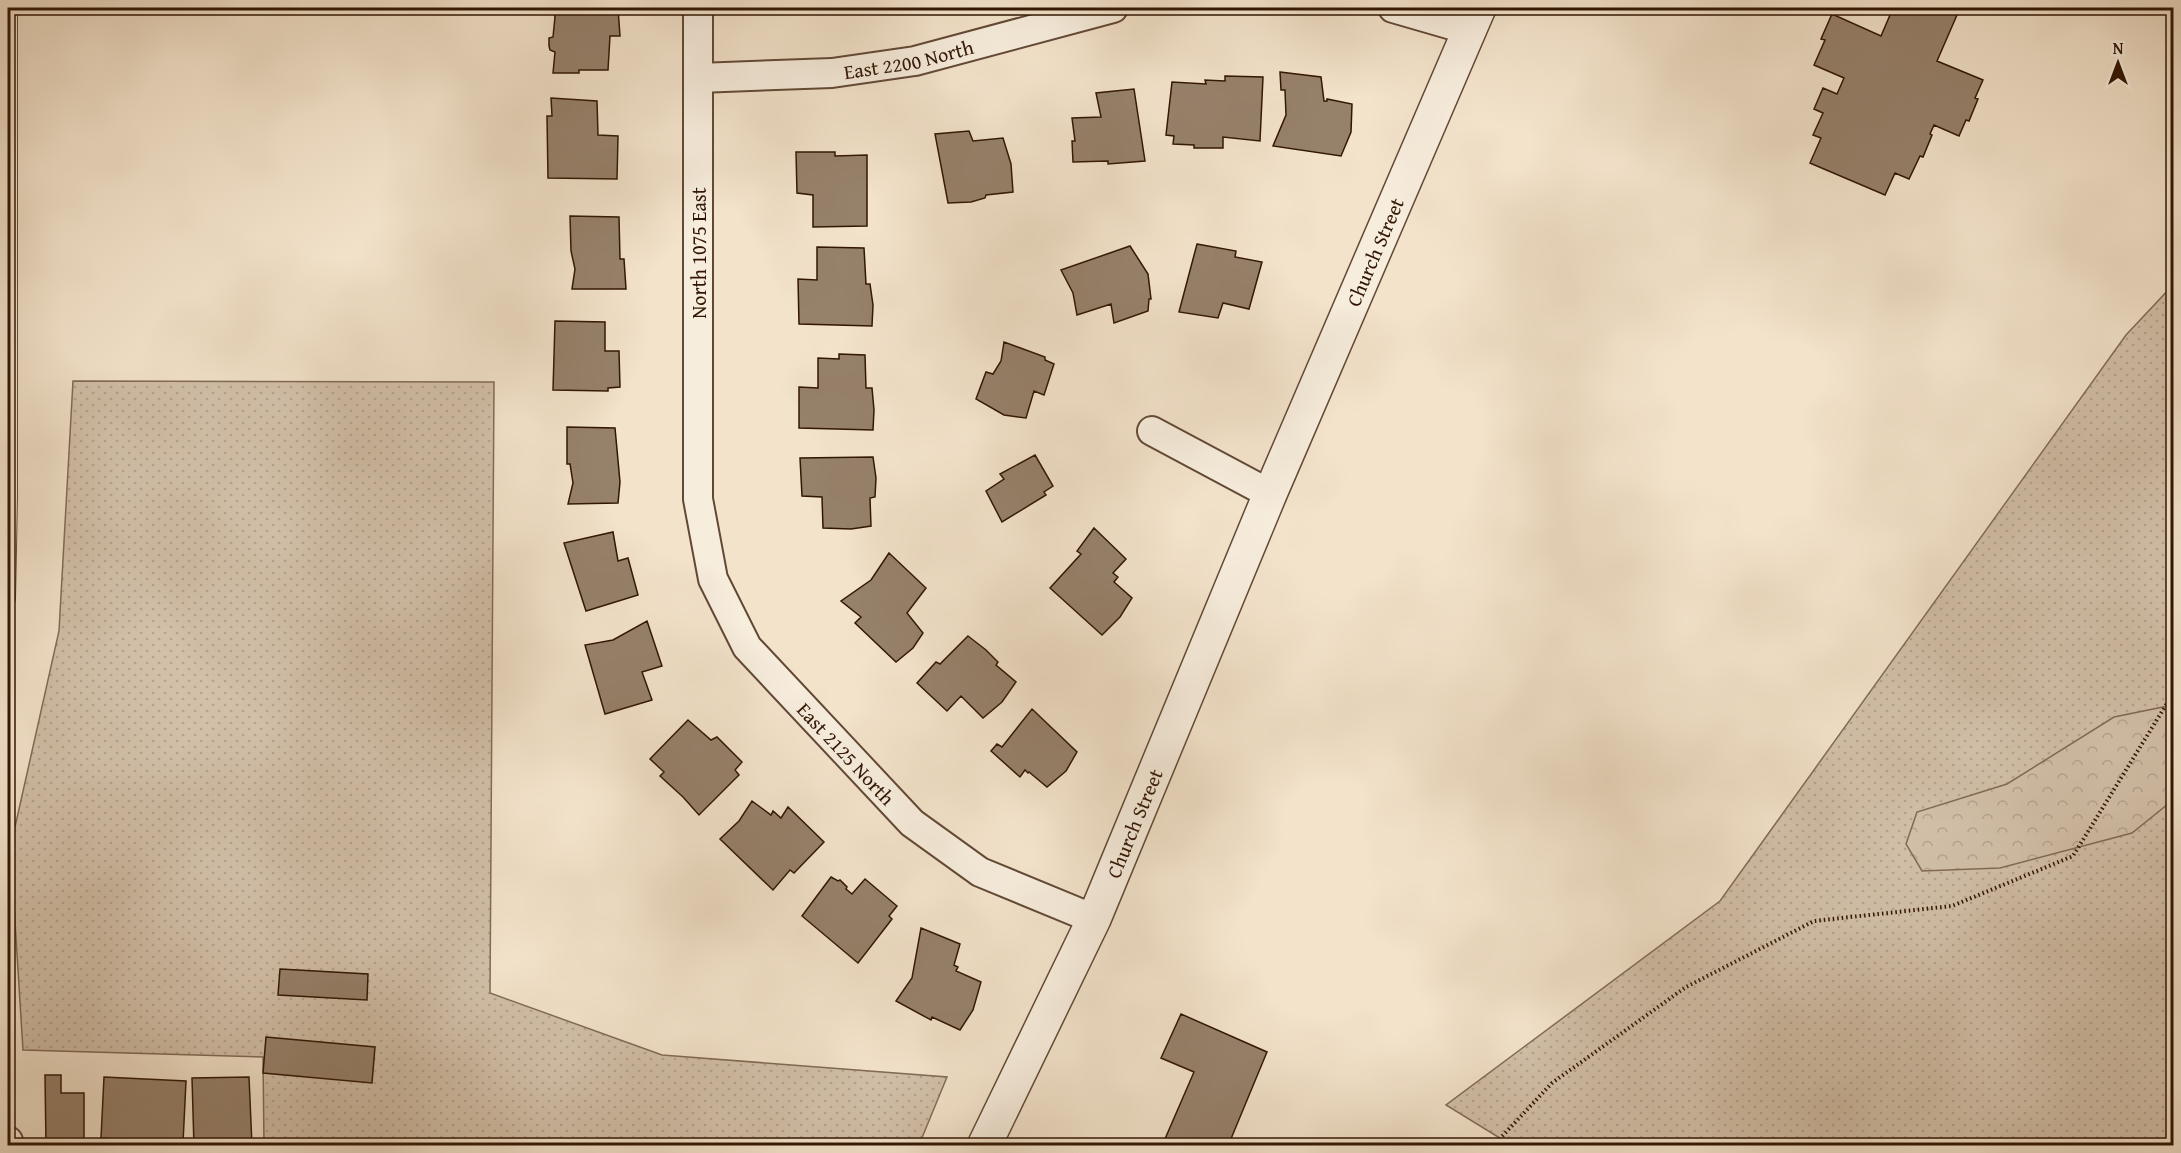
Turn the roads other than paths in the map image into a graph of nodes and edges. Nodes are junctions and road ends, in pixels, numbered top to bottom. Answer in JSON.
{"nodes":[{"id":1,"x":10,"y":8,"type":"edge"},
{"id":2,"x":698,"y":8,"type":"edge"},
{"id":3,"x":1110,"y":8,"type":"edge"},
{"id":4,"x":1393,"y":8,"type":"edge"},
{"id":5,"x":1474,"y":19,"type":"edge"},
{"id":6,"x":698,"y":78,"type":"junction"},
{"id":7,"x":9,"y":230,"type":"edge"},
{"id":8,"x":1152,"y":431,"type":"dead end"},
{"id":9,"x":1270,"y":494,"type":"junction"},
{"id":10,"x":698,"y":499,"type":"joint"},
{"id":11,"x":8,"y":599,"type":"edge"},
{"id":12,"x":1094,"y":919,"type":"junction"},
{"id":13,"x":8,"y":1141,"type":"edge"},
{"id":14,"x":8,"y":1146,"type":"edge"},
{"id":15,"x":984,"y":1146,"type":"edge"}],
"edges":[{"from":1,"to":7,"type":"lane"},
{"from":2,"to":6,"type":"street","name":"North 1075 East"},
{"from":3,"to":6,"type":"street","name":"East 2200 North"},
{"from":4,"to":5,"type":"street"},
{"from":5,"to":9,"type":"street","name":"Church Street"},
{"from":6,"to":10,"type":"street","name":"North 1075 East"},
{"from":7,"to":11,"type":"lane"},
{"from":8,"to":9,"type":"street"},
{"from":9,"to":12,"type":"street","name":"Church Street"},
{"from":10,"to":12,"type":"street","name":"East 2125 North"},
{"from":12,"to":15,"type":"street","name":"Church Street"},
{"from":13,"to":14,"type":"street"}]}
